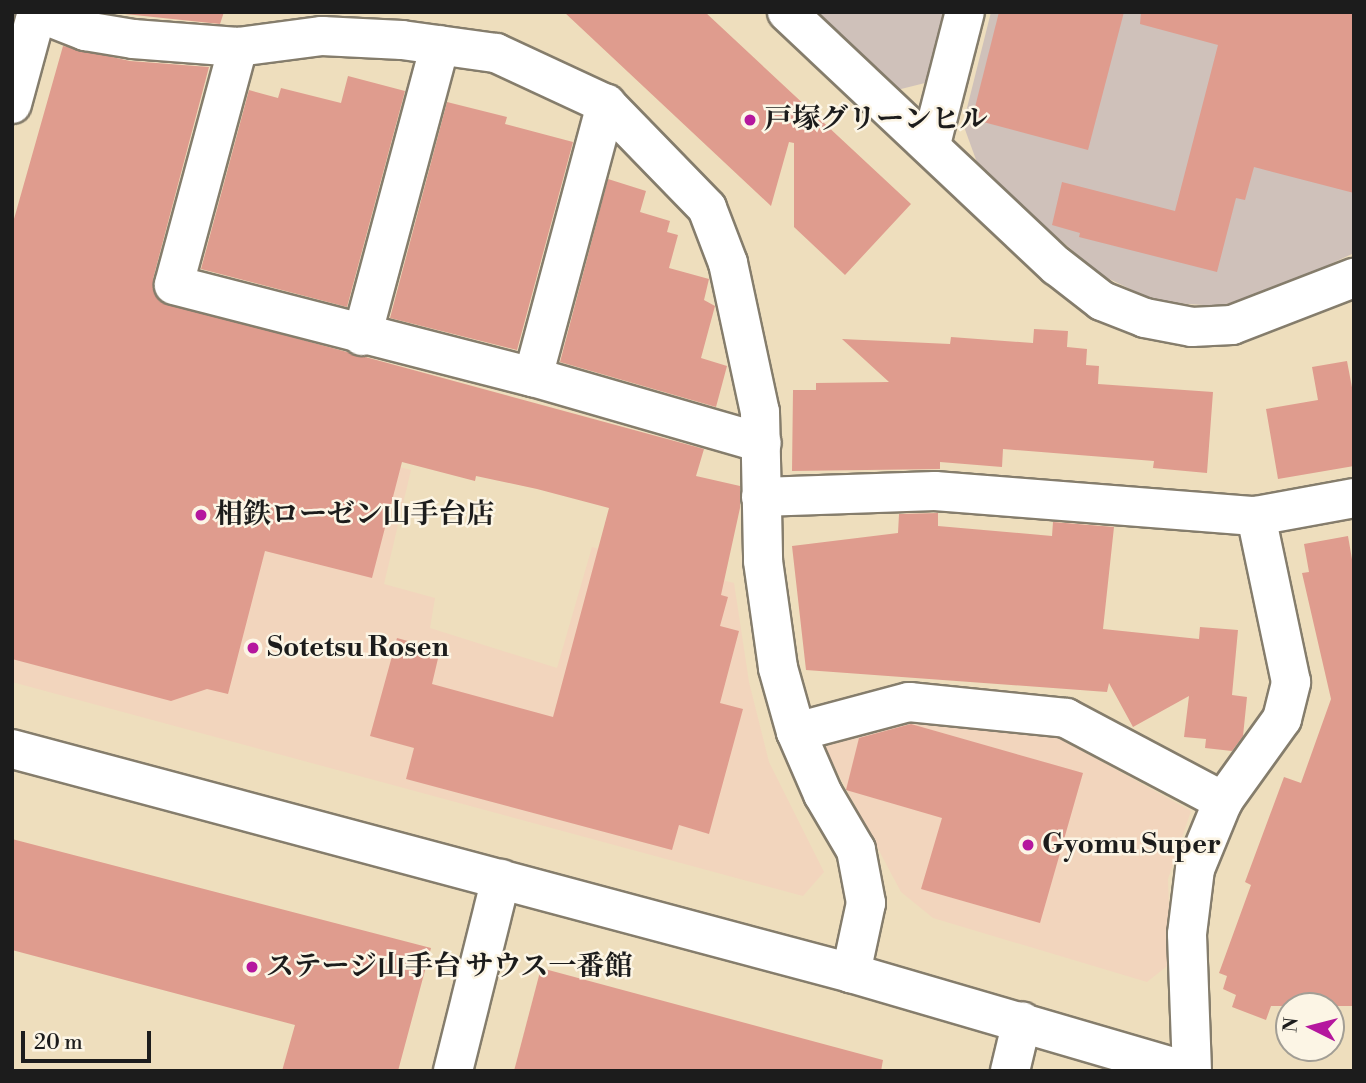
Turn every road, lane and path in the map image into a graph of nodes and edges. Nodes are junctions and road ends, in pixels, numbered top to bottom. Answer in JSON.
{"nodes":[{"id":1,"x":37,"y":12,"type":"edge"},
{"id":2,"x":787,"y":12,"type":"edge"},
{"id":3,"x":965,"y":12,"type":"edge"},
{"id":4,"x":440,"y":45,"type":"junction"},
{"id":5,"x":238,"y":47,"type":"junction"},
{"id":6,"x":12,"y":104,"type":"edge"},
{"id":7,"x":606,"y":104,"type":"junction"},
{"id":8,"x":931,"y":144,"type":"junction"},
{"id":9,"x":1354,"y":278,"type":"edge"},
{"id":10,"x":362,"y":336,"type":"junction"},
{"id":11,"x":533,"y":377,"type":"junction"},
{"id":12,"x":762,"y":443,"type":"junction"},
{"id":13,"x":761,"y":497,"type":"junction"},
{"id":14,"x":1354,"y":498,"type":"edge"},
{"id":15,"x":1256,"y":516,"type":"junction"},
{"id":16,"x":796,"y":732,"type":"junction"},
{"id":17,"x":12,"y":749,"type":"edge"},
{"id":18,"x":1223,"y":800,"type":"junction"},
{"id":19,"x":501,"y":879,"type":"junction"},
{"id":20,"x":851,"y":973,"type":"junction"},
{"id":21,"x":1021,"y":1021,"type":"junction"},
{"id":22,"x":453,"y":1071,"type":"edge"},
{"id":23,"x":1010,"y":1071,"type":"edge"},
{"id":24,"x":1190,"y":1071,"type":"edge"}],
"edges":[{"from":1,"to":5,"type":"street"},
{"from":1,"to":6,"type":"street"},
{"from":2,"to":8,"type":"street"},
{"from":3,"to":8,"type":"street"},
{"from":4,"to":5,"type":"street"},
{"from":4,"to":7,"type":"street"},
{"from":4,"to":10,"type":"street"},
{"from":5,"to":10,"type":"street"},
{"from":7,"to":11,"type":"street"},
{"from":7,"to":12,"type":"street"},
{"from":8,"to":9,"type":"street"},
{"from":10,"to":11,"type":"street"},
{"from":11,"to":12,"type":"street"},
{"from":12,"to":13,"type":"street"},
{"from":13,"to":15,"type":"street"},
{"from":13,"to":16,"type":"street"},
{"from":14,"to":15,"type":"street"},
{"from":15,"to":18,"type":"street"},
{"from":16,"to":18,"type":"street"},
{"from":16,"to":20,"type":"street"},
{"from":17,"to":19,"type":"street"},
{"from":18,"to":24,"type":"street"},
{"from":19,"to":20,"type":"street"},
{"from":19,"to":22,"type":"street"},
{"from":20,"to":21,"type":"street"},
{"from":21,"to":23,"type":"street"},
{"from":21,"to":24,"type":"street"}]}
